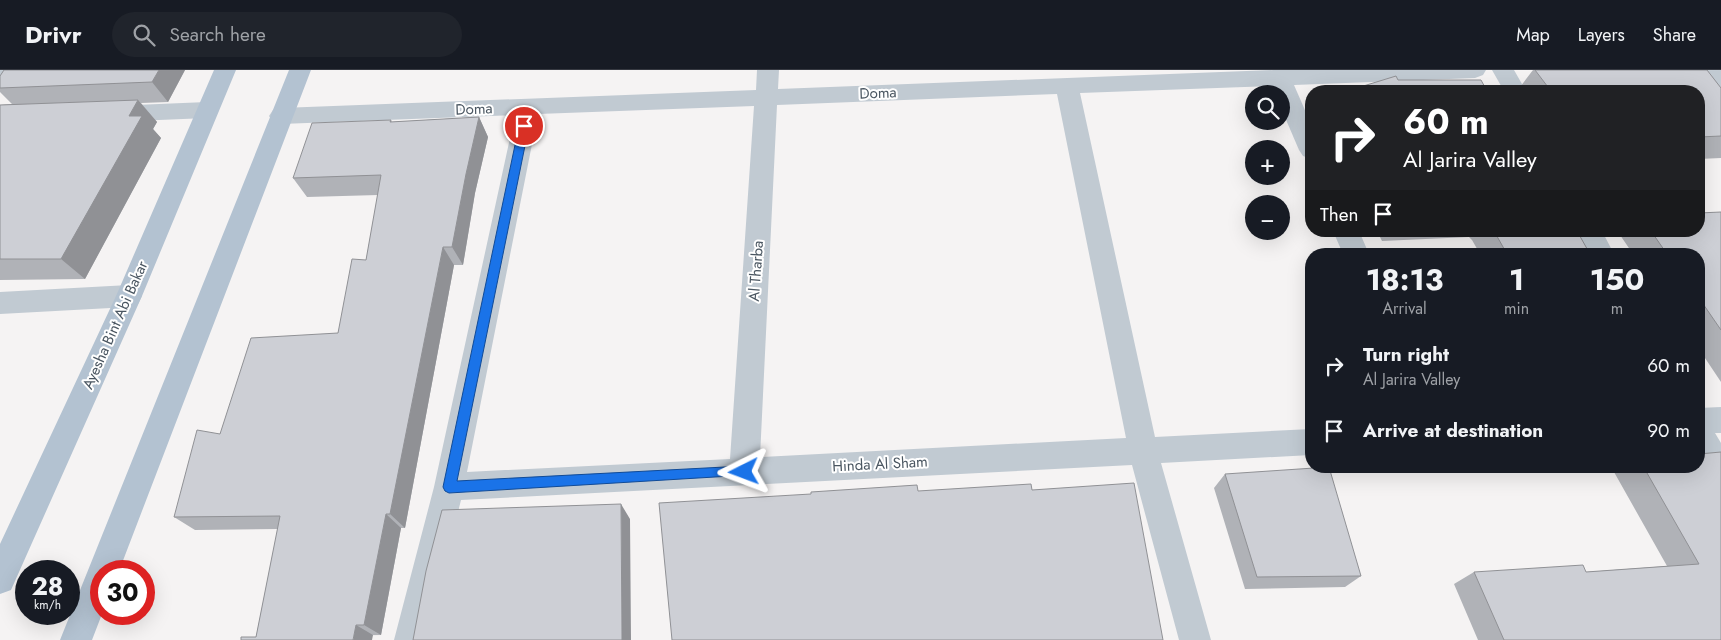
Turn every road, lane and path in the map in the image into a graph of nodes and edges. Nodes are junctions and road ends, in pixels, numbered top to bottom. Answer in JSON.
{"nodes":[{"id":1,"x":225,"y":70,"type":"edge"},
{"id":2,"x":300,"y":70,"type":"edge"},
{"id":3,"x":768,"y":70,"type":"edge"},
{"id":4,"x":1475,"y":70,"type":"edge"},
{"id":5,"x":1503,"y":70,"type":"edge"},
{"id":6,"x":1710,"y":70,"type":"edge"},
{"id":7,"x":1212,"y":75,"type":"edge"},
{"id":8,"x":1280,"y":78,"type":"junction"},
{"id":9,"x":1512,"y":85,"type":"edge"},
{"id":10,"x":1721,"y":85,"type":"edge"},
{"id":11,"x":1067,"y":86,"type":"junction"},
{"id":12,"x":767,"y":98,"type":"junction"},
{"id":13,"x":528,"y":107,"type":"junction"},
{"id":14,"x":207,"y":110,"type":"junction"},
{"id":15,"x":89,"y":115,"type":"edge"},
{"id":16,"x":281,"y":116,"type":"junction"},
{"id":17,"x":1305,"y":136,"type":"edge"},
{"id":18,"x":129,"y":296,"type":"junction"},
{"id":19,"x":0,"y":303,"type":"edge"},
{"id":20,"x":1721,"y":420,"type":"edge"},
{"id":21,"x":1705,"y":421,"type":"edge"},
{"id":22,"x":1305,"y":442,"type":"edge"},
{"id":23,"x":1705,"y":443,"type":"edge"},
{"id":24,"x":1143,"y":451,"type":"junction"},
{"id":25,"x":1721,"y":468,"type":"edge"},
{"id":26,"x":744,"y":472,"type":"junction"},
{"id":27,"x":449,"y":487,"type":"junction"},
{"id":28,"x":107,"y":560,"type":"edge"},
{"id":29,"x":0,"y":579,"type":"edge"},
{"id":30,"x":90,"y":604,"type":"edge"},
{"id":31,"x":76,"y":640,"type":"edge"},
{"id":32,"x":410,"y":640,"type":"edge"},
{"id":33,"x":1195,"y":640,"type":"edge"}],
"edges":[{"from":1,"to":14,"type":"main road","name":"Ayesha Bint Abi Bakar"},
{"from":2,"to":16,"type":"main road"},
{"from":3,"to":12,"type":"street","name":"Al Tharba"},
{"from":4,"to":8,"type":"street","name":"Doma"},
{"from":5,"to":9,"type":"street"},
{"from":6,"to":10,"type":"street"},
{"from":7,"to":8,"type":"street","name":"Doma"},
{"from":7,"to":11,"type":"street","name":"Doma"},
{"from":8,"to":17,"type":"street"},
{"from":11,"to":12,"type":"street","name":"Doma"},
{"from":11,"to":24,"type":"street"},
{"from":12,"to":13,"type":"street","name":"Doma"},
{"from":12,"to":26,"type":"street","name":"Al Tharba"},
{"from":13,"to":16,"type":"street","name":"Doma"},
{"from":13,"to":27,"type":"street"},
{"from":14,"to":15,"type":"street"},
{"from":14,"to":18,"type":"main road","name":"Ayesha Bint Abi Bakar"},
{"from":16,"to":28,"type":"main road"},
{"from":18,"to":19,"type":"street"},
{"from":18,"to":29,"type":"main road","name":"Ayesha Bint Abi Bakar"},
{"from":20,"to":21,"type":"street"},
{"from":22,"to":24,"type":"street","name":"Hinda Al Sham"},
{"from":23,"to":25,"type":"street"},
{"from":24,"to":26,"type":"street","name":"Hinda Al Sham"},
{"from":24,"to":33,"type":"street"},
{"from":26,"to":27,"type":"street","name":"Hinda Al Sham"},
{"from":27,"to":32,"type":"street"},
{"from":30,"to":31,"type":"main road"}]}
